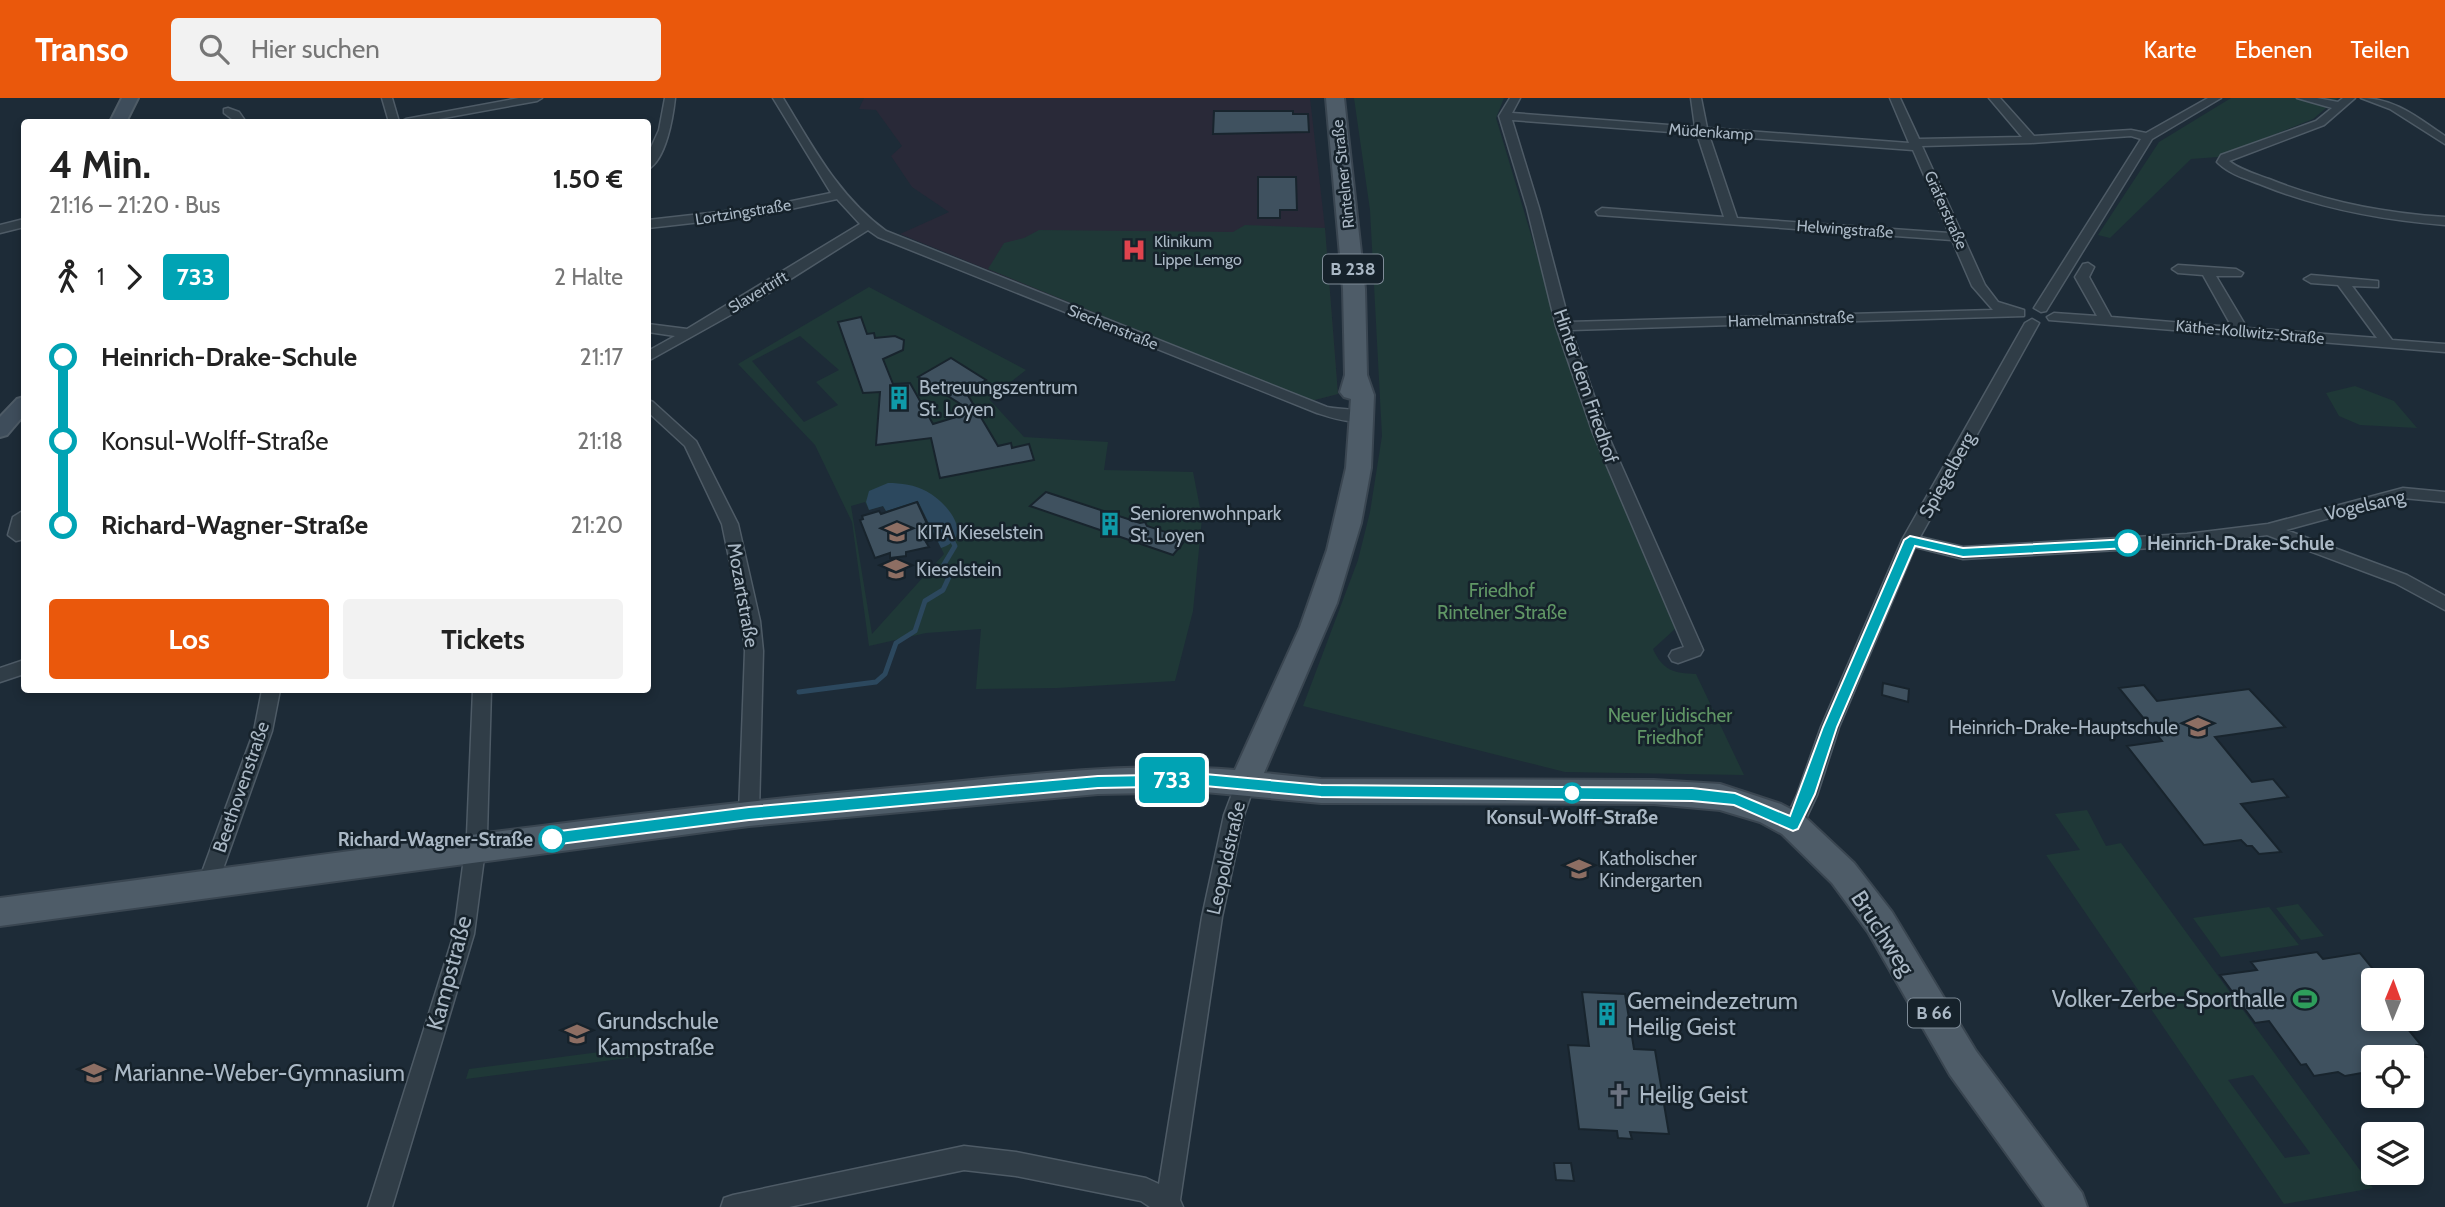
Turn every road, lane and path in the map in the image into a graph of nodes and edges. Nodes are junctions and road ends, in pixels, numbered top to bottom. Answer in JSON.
{"nodes":[{"id":1,"x":130,"y":98,"type":"edge"},
{"id":2,"x":387,"y":98,"type":"edge"},
{"id":3,"x":537,"y":98,"type":"edge"},
{"id":4,"x":670,"y":98,"type":"edge"},
{"id":5,"x":779,"y":98,"type":"edge"},
{"id":6,"x":1335,"y":98,"type":"edge"},
{"id":7,"x":1515,"y":98,"type":"edge"},
{"id":8,"x":1696,"y":98,"type":"edge"},
{"id":9,"x":1895,"y":98,"type":"edge"},
{"id":10,"x":1994,"y":98,"type":"edge"},
{"id":11,"x":2216,"y":98,"type":"edge"},
{"id":12,"x":2302,"y":98,"type":"edge"},
{"id":13,"x":2350,"y":98,"type":"edge"},
{"id":14,"x":2366,"y":98,"type":"edge"},
{"id":15,"x":521,"y":99,"type":"edge"},
{"id":16,"x":2339,"y":106,"type":"junction"},
{"id":17,"x":228,"y":111,"type":"dead end"},
{"id":18,"x":1505,"y":116,"type":"junction"},
{"id":19,"x":120,"y":119,"type":"edge"},
{"id":20,"x":239,"y":119,"type":"edge"},
{"id":21,"x":393,"y":119,"type":"edge"},
{"id":22,"x":421,"y":119,"type":"edge"},
{"id":23,"x":1702,"y":132,"type":"junction"},
{"id":24,"x":2148,"y":137,"type":"junction"},
{"id":25,"x":2031,"y":140,"type":"junction"},
{"id":26,"x":2445,"y":141,"type":"edge"},
{"id":27,"x":1916,"y":145,"type":"junction"},
{"id":28,"x":651,"y":153,"type":"edge"},
{"id":29,"x":838,"y":195,"type":"junction"},
{"id":30,"x":1602,"y":212,"type":"dead end"},
{"id":31,"x":2445,"y":221,"type":"edge"},
{"id":32,"x":1732,"y":222,"type":"junction"},
{"id":33,"x":21,"y":224,"type":"edge"},
{"id":34,"x":651,"y":224,"type":"edge"},
{"id":35,"x":867,"y":225,"type":"junction"},
{"id":36,"x":0,"y":229,"type":"edge"},
{"id":37,"x":1958,"y":237,"type":"junction"},
{"id":38,"x":2088,"y":267,"type":"dead end"},
{"id":39,"x":2178,"y":269,"type":"dead end"},
{"id":40,"x":2207,"y":271,"type":"junction"},
{"id":41,"x":2236,"y":273,"type":"dead end"},
{"id":42,"x":2311,"y":279,"type":"dead end"},
{"id":43,"x":2342,"y":282,"type":"junction"},
{"id":44,"x":2373,"y":284,"type":"dead end"},
{"id":45,"x":2041,"y":308,"type":"junction"},
{"id":46,"x":2014,"y":313,"type":"junction"},
{"id":47,"x":2054,"y":317,"type":"junction"},
{"id":48,"x":2106,"y":321,"type":"junction"},
{"id":49,"x":2032,"y":323,"type":"junction"},
{"id":50,"x":1563,"y":326,"type":"junction"},
{"id":51,"x":651,"y":328,"type":"edge"},
{"id":52,"x":2242,"y":332,"type":"junction"},
{"id":53,"x":687,"y":333,"type":"junction"},
{"id":54,"x":2387,"y":343,"type":"junction"},
{"id":55,"x":2445,"y":348,"type":"edge"},
{"id":56,"x":651,"y":355,"type":"edge"},
{"id":57,"x":21,"y":406,"type":"edge"},
{"id":58,"x":651,"y":408,"type":"edge"},
{"id":59,"x":1362,"y":412,"type":"junction"},
{"id":60,"x":0,"y":430,"type":"edge"},
{"id":61,"x":1354,"y":486,"type":"joint"},
{"id":62,"x":2445,"y":497,"type":"edge"},
{"id":63,"x":21,"y":517,"type":"dead end"},
{"id":64,"x":2268,"y":529,"type":"junction"},
{"id":65,"x":21,"y":534,"type":"edge"},
{"id":66,"x":1910,"y":540,"type":"junction"},
{"id":67,"x":2445,"y":604,"type":"edge"},
{"id":68,"x":1678,"y":656,"type":"dead end"},
{"id":69,"x":21,"y":668,"type":"edge"},
{"id":70,"x":0,"y":675,"type":"edge"},
{"id":71,"x":270,"y":693,"type":"edge"},
{"id":72,"x":482,"y":693,"type":"edge"},
{"id":73,"x":1245,"y":783,"type":"junction"},
{"id":74,"x":749,"y":813,"type":"junction"},
{"id":75,"x":1793,"y":825,"type":"junction"},
{"id":76,"x":476,"y":848,"type":"junction"},
{"id":77,"x":208,"y":883,"type":"junction"},
{"id":78,"x":0,"y":912,"type":"edge"},
{"id":79,"x":1169,"y":1206,"type":"edge"},
{"id":80,"x":380,"y":1207,"type":"edge"},
{"id":81,"x":733,"y":1207,"type":"edge"},
{"id":82,"x":2068,"y":1207,"type":"edge"}],
"edges":[{"from":1,"to":19,"type":"main road"},
{"from":2,"to":21,"type":"street"},
{"from":3,"to":15,"type":"street"},
{"from":4,"to":28,"type":"street"},
{"from":5,"to":29,"type":"street","name":"Siechenstraße"},
{"from":6,"to":59,"type":"main road","name":"Rintelner Straße","number":"B 238"},
{"from":7,"to":18,"type":"street"},
{"from":8,"to":23,"type":"street"},
{"from":9,"to":27,"type":"street","name":"Gräferstraße"},
{"from":10,"to":25,"type":"street"},
{"from":11,"to":24,"type":"street"},
{"from":12,"to":16,"type":"street"},
{"from":13,"to":16,"type":"street"},
{"from":14,"to":26,"type":"street"},
{"from":15,"to":22,"type":"street"},
{"from":16,"to":31,"type":"street"},
{"from":17,"to":20,"type":"street"},
{"from":18,"to":23,"type":"street","name":"Müdenkamp"},
{"from":18,"to":50,"type":"street","name":"Hinter dem Friedhof"},
{"from":23,"to":27,"type":"street","name":"Müdenkamp"},
{"from":23,"to":32,"type":"street"},
{"from":24,"to":25,"type":"street","name":"Müdenkamp"},
{"from":24,"to":45,"type":"street"},
{"from":25,"to":27,"type":"street","name":"Müdenkamp"},
{"from":27,"to":37,"type":"street","name":"Gräferstraße"},
{"from":29,"to":34,"type":"street","name":"Lortzingstraße"},
{"from":29,"to":35,"type":"street","name":"Siechenstraße"},
{"from":30,"to":32,"type":"street","name":"Helwingstraße"},
{"from":32,"to":37,"type":"street","name":"Helwingstraße"},
{"from":33,"to":36,"type":"street"},
{"from":35,"to":53,"type":"street","name":"Slavertrift"},
{"from":35,"to":59,"type":"street","name":"Siechenstraße"},
{"from":37,"to":46,"type":"street","name":"Gräferstraße"},
{"from":38,"to":48,"type":"street"},
{"from":39,"to":40,"type":"street"},
{"from":40,"to":41,"type":"street"},
{"from":40,"to":52,"type":"street"},
{"from":42,"to":43,"type":"street"},
{"from":43,"to":44,"type":"street"},
{"from":43,"to":54,"type":"street"},
{"from":45,"to":46,"type":"street","name":"Hamelmannstraße"},
{"from":45,"to":47,"type":"street"},
{"from":46,"to":49,"type":"street","name":"Gräferstraße"},
{"from":46,"to":50,"type":"street","name":"Hamelmannstraße"},
{"from":47,"to":48,"type":"street","name":"Käthe-Kollwitz-Straße"},
{"from":47,"to":49,"type":"street"},
{"from":48,"to":52,"type":"street","name":"Käthe-Kollwitz-Straße"},
{"from":49,"to":66,"type":"street","name":"Spiegelberg"},
{"from":50,"to":68,"type":"street","name":"Hinter dem Friedhof"},
{"from":51,"to":53,"type":"street"},
{"from":52,"to":54,"type":"street","name":"Käthe-Kollwitz-Straße"},
{"from":53,"to":56,"type":"street","name":"Slavertrift"},
{"from":54,"to":55,"type":"street","name":"Käthe-Kollwitz-Straße"},
{"from":57,"to":60,"type":"main road"},
{"from":58,"to":74,"type":"street","name":"Mozartstraße"},
{"from":59,"to":61,"type":"main road","name":"Rintelner Straße","number":"B 238"},
{"from":61,"to":73,"type":"main road","name":"Leopoldstraße","number":"B 238"},
{"from":62,"to":64,"type":"street","name":"Vogelsang"},
{"from":63,"to":65,"type":"street"},
{"from":64,"to":66,"type":"street","name":"Vogelsang"},
{"from":64,"to":67,"type":"street"},
{"from":66,"to":75,"type":"street","name":"Spiegelberg"},
{"from":69,"to":70,"type":"street"},
{"from":71,"to":77,"type":"street","name":"Beethovenstraße"},
{"from":72,"to":76,"type":"street","name":"Kampstraße"},
{"from":73,"to":74,"type":"main road"},
{"from":73,"to":75,"type":"main road","name":"Bruchweg","number":"B 66"},
{"from":73,"to":79,"type":"street","name":"Leopoldstraße"},
{"from":74,"to":76,"type":"main road"},
{"from":75,"to":82,"type":"main road","name":"Bruchweg","number":"B 66"},
{"from":76,"to":77,"type":"main road"},
{"from":76,"to":80,"type":"street","name":"Kampstraße"},
{"from":77,"to":78,"type":"main road"},
{"from":79,"to":81,"type":"street"}]}
